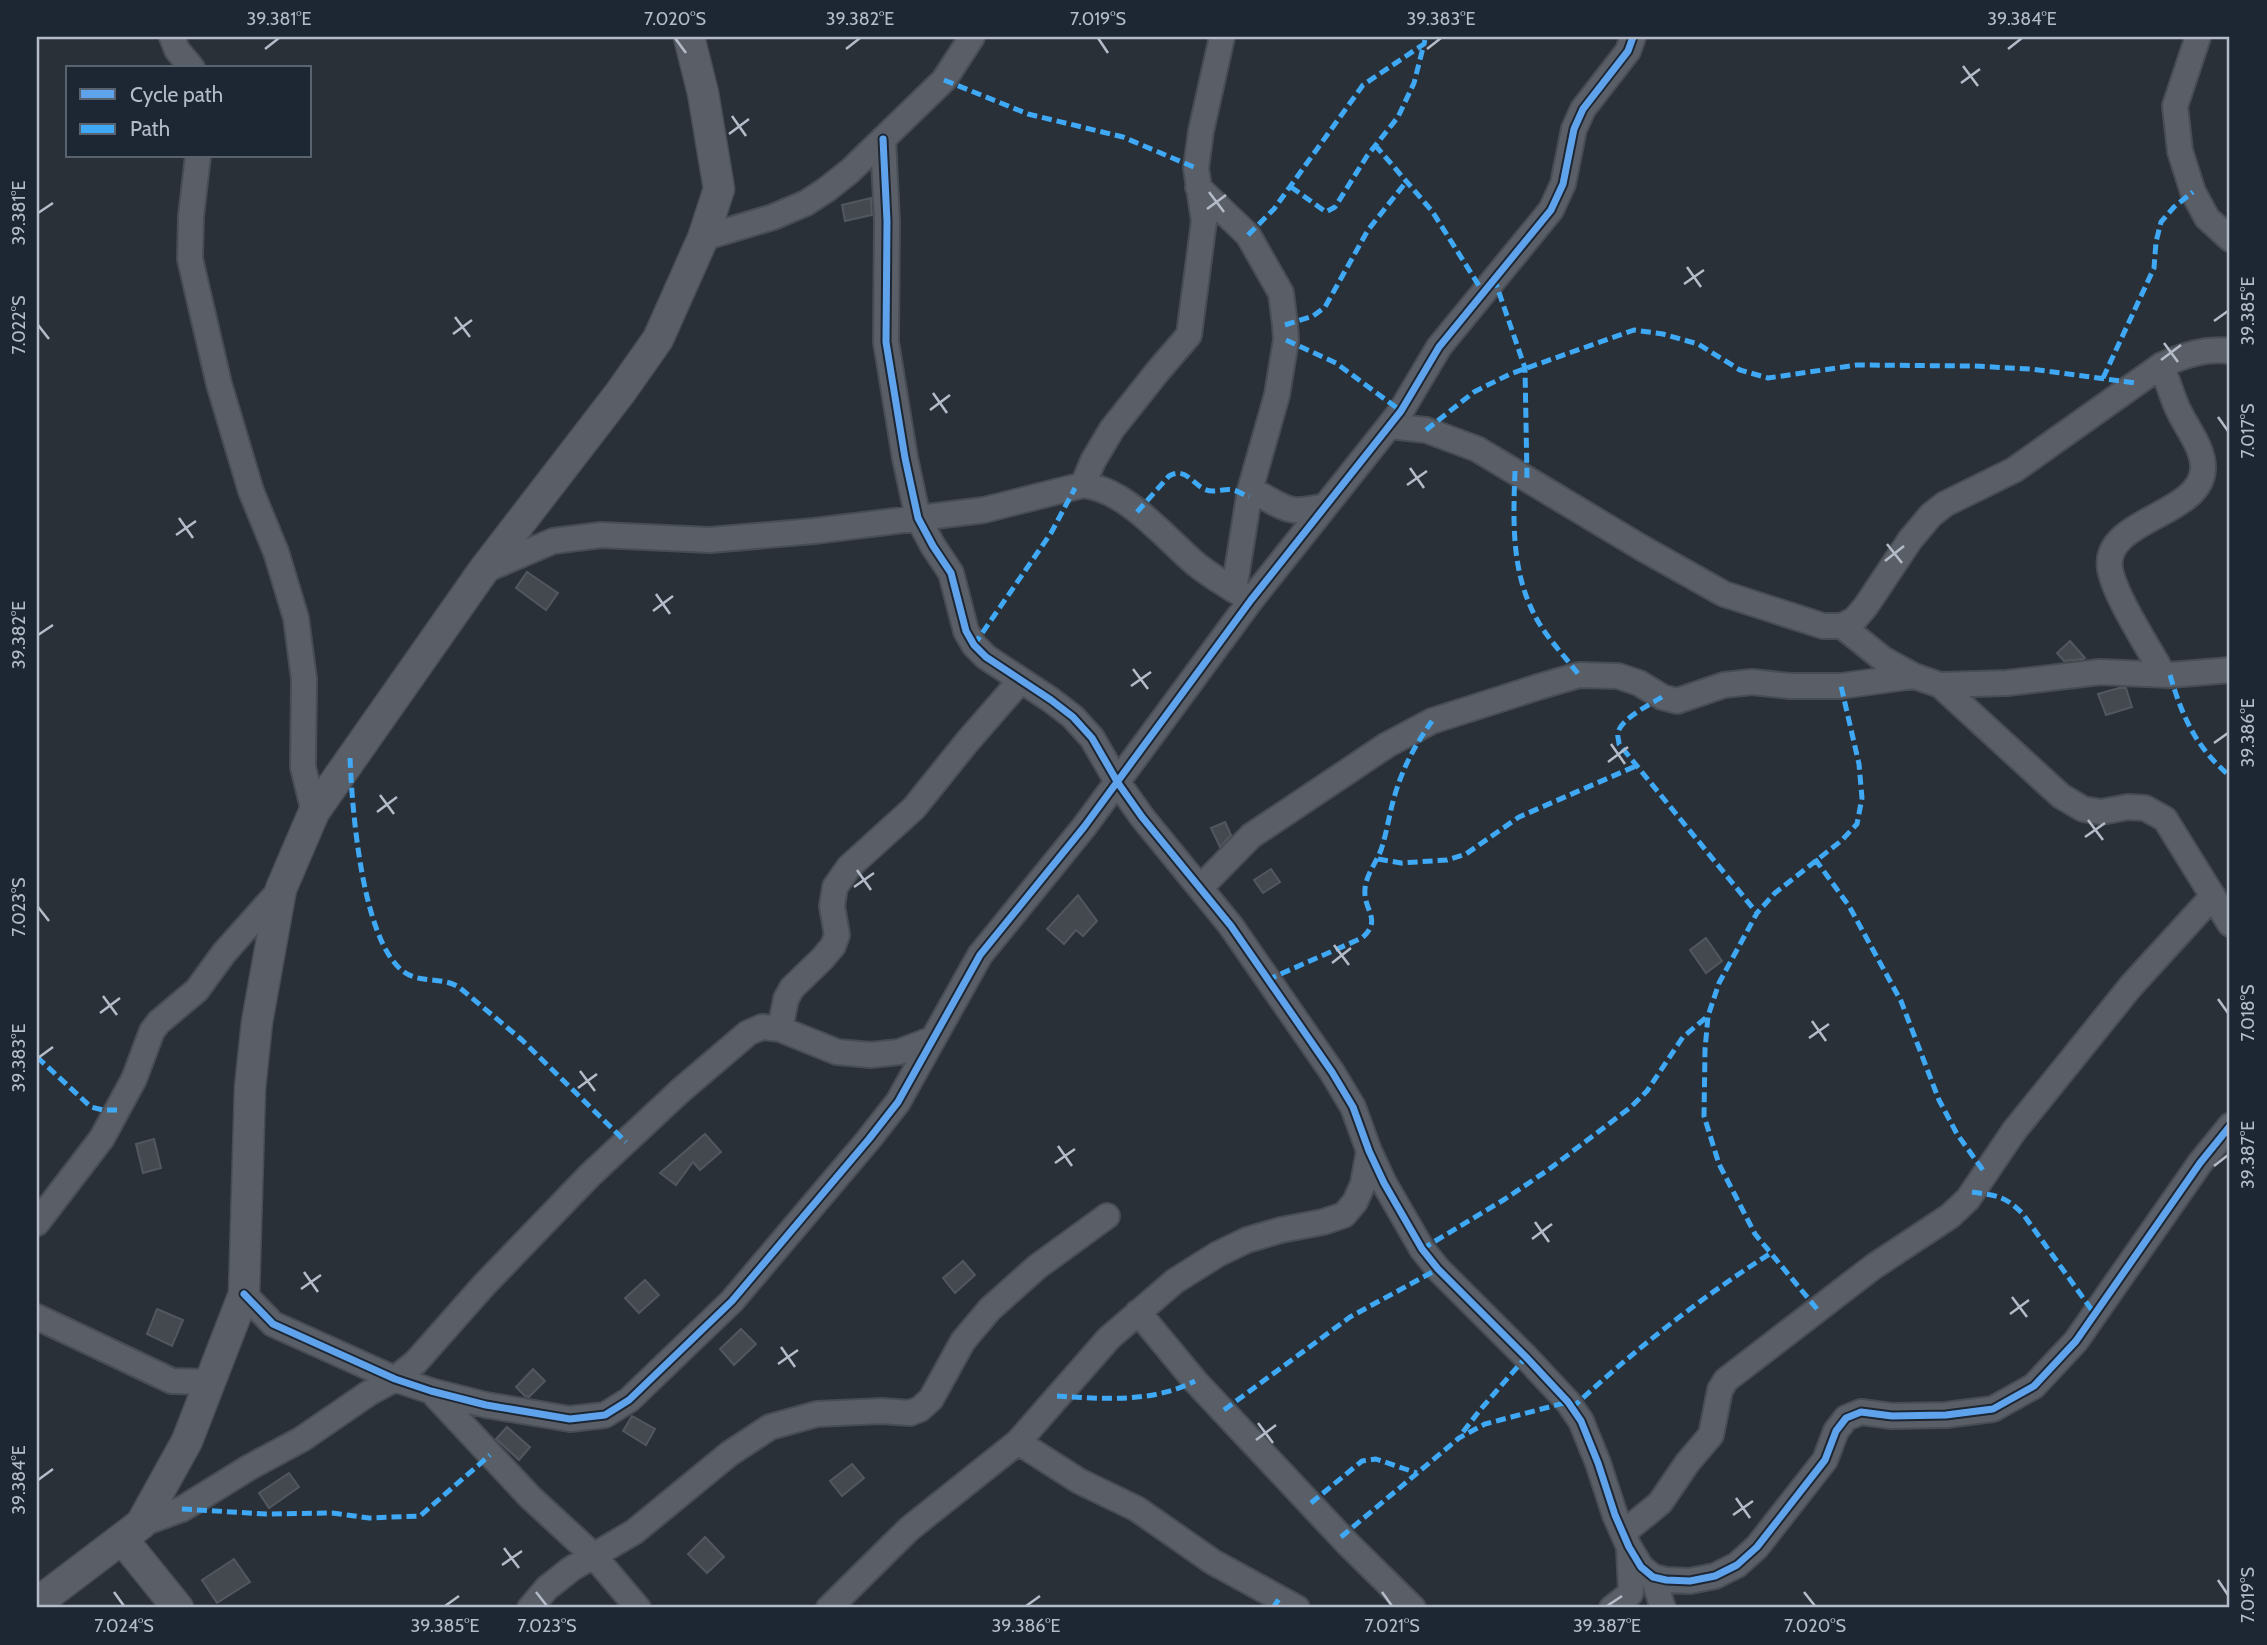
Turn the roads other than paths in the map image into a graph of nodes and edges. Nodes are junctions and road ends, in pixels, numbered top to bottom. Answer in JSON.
{"nodes":[{"id":1,"x":172,"y":37,"type":"edge"},
{"id":2,"x":688,"y":37,"type":"edge"},
{"id":3,"x":972,"y":37,"type":"edge"},
{"id":4,"x":1222,"y":37,"type":"edge"},
{"id":5,"x":1633,"y":37,"type":"edge"},
{"id":6,"x":2198,"y":37,"type":"edge"},
{"id":7,"x":190,"y":66,"type":"edge"},
{"id":8,"x":883,"y":139,"type":"junction"},
{"id":9,"x":198,"y":158,"type":"edge"},
{"id":10,"x":1198,"y":187,"type":"junction"},
{"id":11,"x":704,"y":238,"type":"junction"},
{"id":12,"x":2230,"y":239,"type":"edge"},
{"id":13,"x":2230,"y":351,"type":"edge"},
{"id":14,"x":2162,"y":365,"type":"junction"},
{"id":15,"x":1389,"y":426,"type":"junction"},
{"id":16,"x":1083,"y":485,"type":"junction"},
{"id":17,"x":1250,"y":490,"type":"junction"},
{"id":18,"x":1324,"y":507,"type":"junction"},
{"id":19,"x":918,"y":518,"type":"junction"},
{"id":20,"x":484,"y":571,"type":"junction"},
{"id":21,"x":1243,"y":595,"type":"junction"},
{"id":22,"x":1842,"y":626,"type":"junction"},
{"id":23,"x":2230,"y":670,"type":"edge"},
{"id":24,"x":2163,"y":674,"type":"junction"},
{"id":25,"x":1913,"y":676,"type":"junction"},
{"id":26,"x":1021,"y":680,"type":"junction"},
{"id":27,"x":1940,"y":685,"type":"junction"},
{"id":28,"x":1118,"y":783,"type":"junction"},
{"id":29,"x":314,"y":812,"type":"junction"},
{"id":30,"x":1200,"y":888,"type":"junction"},
{"id":31,"x":281,"y":889,"type":"junction"},
{"id":32,"x":2213,"y":896,"type":"junction"},
{"id":33,"x":2230,"y":924,"type":"edge"},
{"id":34,"x":780,"y":1029,"type":"junction"},
{"id":35,"x":933,"y":1039,"type":"junction"},
{"id":36,"x":2230,"y":1126,"type":"edge"},
{"id":37,"x":1369,"y":1151,"type":"junction"},
{"id":38,"x":1107,"y":1216,"type":"dead end"},
{"id":39,"x":37,"y":1223,"type":"edge"},
{"id":40,"x":244,"y":1294,"type":"junction"},
{"id":41,"x":1138,"y":1312,"type":"junction"},
{"id":42,"x":37,"y":1317,"type":"edge"},
{"id":43,"x":395,"y":1379,"type":"junction"},
{"id":44,"x":211,"y":1381,"type":"junction"},
{"id":45,"x":430,"y":1391,"type":"junction"},
{"id":46,"x":1018,"y":1442,"type":"junction"},
{"id":47,"x":132,"y":1532,"type":"junction"},
{"id":48,"x":1626,"y":1540,"type":"junction"},
{"id":49,"x":594,"y":1556,"type":"junction"},
{"id":50,"x":1653,"y":1577,"type":"junction"},
{"id":51,"x":37,"y":1603,"type":"edge"},
{"id":52,"x":178,"y":1608,"type":"edge"},
{"id":53,"x":530,"y":1608,"type":"edge"},
{"id":54,"x":638,"y":1608,"type":"edge"},
{"id":55,"x":829,"y":1608,"type":"edge"},
{"id":56,"x":1297,"y":1608,"type":"edge"},
{"id":57,"x":1413,"y":1608,"type":"edge"},
{"id":58,"x":1612,"y":1608,"type":"edge"},
{"id":59,"x":1663,"y":1608,"type":"edge"}],
"edges":[{"from":1,"to":7,"type":"street"},
{"from":2,"to":11,"type":"street"},
{"from":3,"to":8,"type":"street"},
{"from":4,"to":10,"type":"street"},
{"from":5,"to":15,"type":"street"},
{"from":6,"to":12,"type":"street"},
{"from":8,"to":11,"type":"street"},
{"from":8,"to":19,"type":"street"},
{"from":9,"to":29,"type":"street"},
{"from":10,"to":16,"type":"street"},
{"from":10,"to":17,"type":"street"},
{"from":11,"to":20,"type":"street"},
{"from":13,"to":14,"type":"street"},
{"from":14,"to":22,"type":"street"},
{"from":14,"to":24,"type":"street"},
{"from":15,"to":18,"type":"street"},
{"from":15,"to":22,"type":"street"},
{"from":16,"to":19,"type":"street"},
{"from":16,"to":21,"type":"street"},
{"from":17,"to":18,"type":"street"},
{"from":17,"to":21,"type":"street"},
{"from":18,"to":21,"type":"street"},
{"from":19,"to":20,"type":"street"},
{"from":19,"to":26,"type":"street"},
{"from":20,"to":29,"type":"street"},
{"from":21,"to":28,"type":"street"},
{"from":22,"to":25,"type":"street"},
{"from":23,"to":24,"type":"street"},
{"from":24,"to":27,"type":"street"},
{"from":25,"to":27,"type":"street"},
{"from":25,"to":30,"type":"street"},
{"from":26,"to":28,"type":"street"},
{"from":26,"to":34,"type":"street"},
{"from":27,"to":32,"type":"street"},
{"from":28,"to":30,"type":"street"},
{"from":28,"to":35,"type":"street"},
{"from":29,"to":31,"type":"street"},
{"from":30,"to":37,"type":"street"},
{"from":31,"to":39,"type":"street"},
{"from":31,"to":40,"type":"street"},
{"from":32,"to":33,"type":"street"},
{"from":32,"to":48,"type":"street"},
{"from":34,"to":35,"type":"street"},
{"from":34,"to":43,"type":"street"},
{"from":35,"to":45,"type":"street"},
{"from":36,"to":50,"type":"street"},
{"from":37,"to":41,"type":"street"},
{"from":37,"to":48,"type":"street"},
{"from":38,"to":49,"type":"street"},
{"from":40,"to":43,"type":"street"},
{"from":40,"to":44,"type":"street"},
{"from":41,"to":46,"type":"street"},
{"from":41,"to":57,"type":"street"},
{"from":42,"to":44,"type":"street"},
{"from":43,"to":45,"type":"street"},
{"from":43,"to":47,"type":"street"},
{"from":44,"to":47,"type":"street"},
{"from":45,"to":49,"type":"street"},
{"from":46,"to":55,"type":"street"},
{"from":46,"to":56,"type":"street"},
{"from":47,"to":51,"type":"street"},
{"from":47,"to":52,"type":"street"},
{"from":48,"to":50,"type":"street"},
{"from":48,"to":58,"type":"street"},
{"from":49,"to":53,"type":"street"},
{"from":49,"to":54,"type":"street"},
{"from":50,"to":59,"type":"street"}]}
